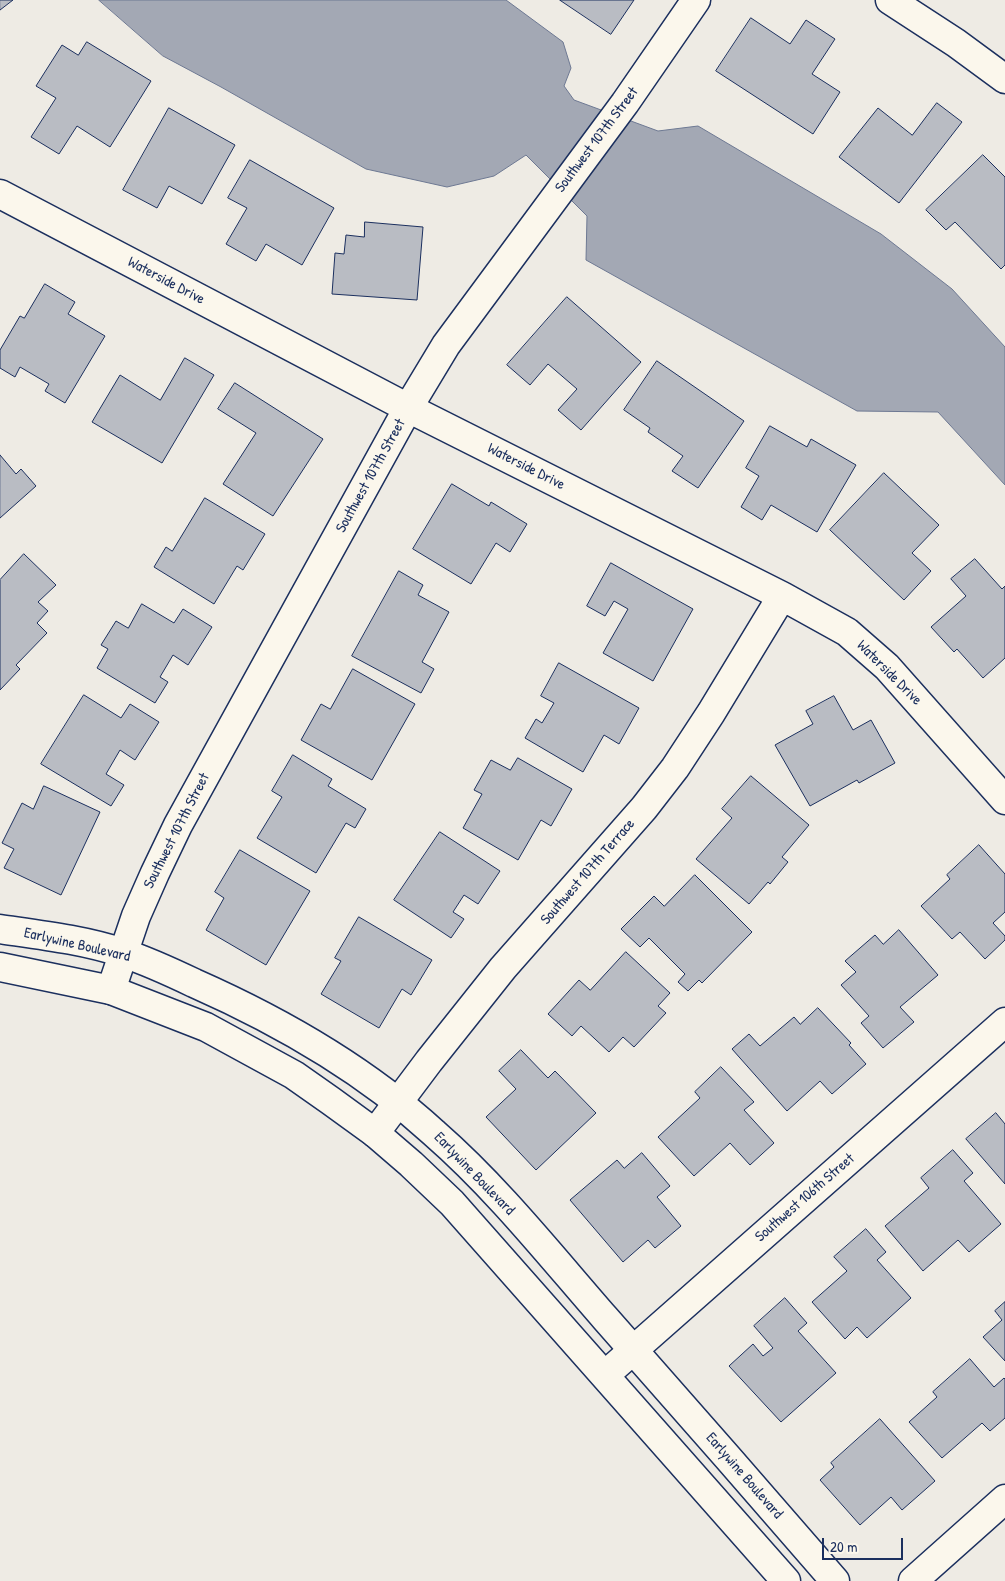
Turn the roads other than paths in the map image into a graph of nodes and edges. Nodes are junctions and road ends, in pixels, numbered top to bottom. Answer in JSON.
{"nodes":[{"id":1,"x":696,"y":0,"type":"edge"},
{"id":2,"x":890,"y":0,"type":"edge"},
{"id":3,"x":1005,"y":79,"type":"edge"},
{"id":4,"x":0,"y":194,"type":"edge"},
{"id":5,"x":408,"y":408,"type":"junction"},
{"id":6,"x":782,"y":596,"type":"junction"},
{"id":7,"x":1005,"y":800,"type":"edge"},
{"id":8,"x":0,"y":928,"type":"edge"},
{"id":9,"x":123,"y":953,"type":"junction"},
{"id":10,"x":0,"y":967,"type":"edge"},
{"id":11,"x":111,"y":990,"type":"junction"},
{"id":12,"x":1005,"y":1022,"type":"edge"},
{"id":13,"x":397,"y":1102,"type":"junction"},
{"id":14,"x":375,"y":1133,"type":"junction"},
{"id":15,"x":633,"y":1350,"type":"junction"},
{"id":16,"x":605,"y":1375,"type":"junction"},
{"id":17,"x":1005,"y":1499,"type":"edge"},
{"id":18,"x":786,"y":1581,"type":"edge"},
{"id":19,"x":836,"y":1581,"type":"edge"},
{"id":20,"x":913,"y":1581,"type":"edge"}],
"edges":[{"from":1,"to":5,"type":"street","name":"Southwest 107th Street"},
{"from":2,"to":3,"type":"street"},
{"from":4,"to":5,"type":"street","name":"Waterside Drive"},
{"from":5,"to":6,"type":"street","name":"Waterside Drive"},
{"from":5,"to":9,"type":"street","name":"Southwest 107th Street"},
{"from":6,"to":7,"type":"street","name":"Waterside Drive"},
{"from":6,"to":13,"type":"street","name":"Southwest 107th Terrace"},
{"from":8,"to":9,"type":"street","name":"Earlywine Boulevard"},
{"from":9,"to":11,"type":"street","name":"Southwest 107th Street"},
{"from":9,"to":13,"type":"street","name":"Earlywine Boulevard"},
{"from":10,"to":11,"type":"street"},
{"from":11,"to":14,"type":"street"},
{"from":12,"to":15,"type":"street","name":"Southwest 106th Street"},
{"from":13,"to":14,"type":"street","name":"Southwest 107th Terrace"},
{"from":13,"to":15,"type":"street","name":"Earlywine Boulevard"},
{"from":14,"to":16,"type":"street"},
{"from":15,"to":16,"type":"street","name":"Southwest 106th Street"},
{"from":15,"to":19,"type":"street","name":"Earlywine Boulevard"},
{"from":16,"to":18,"type":"street"},
{"from":17,"to":20,"type":"street"}]}
